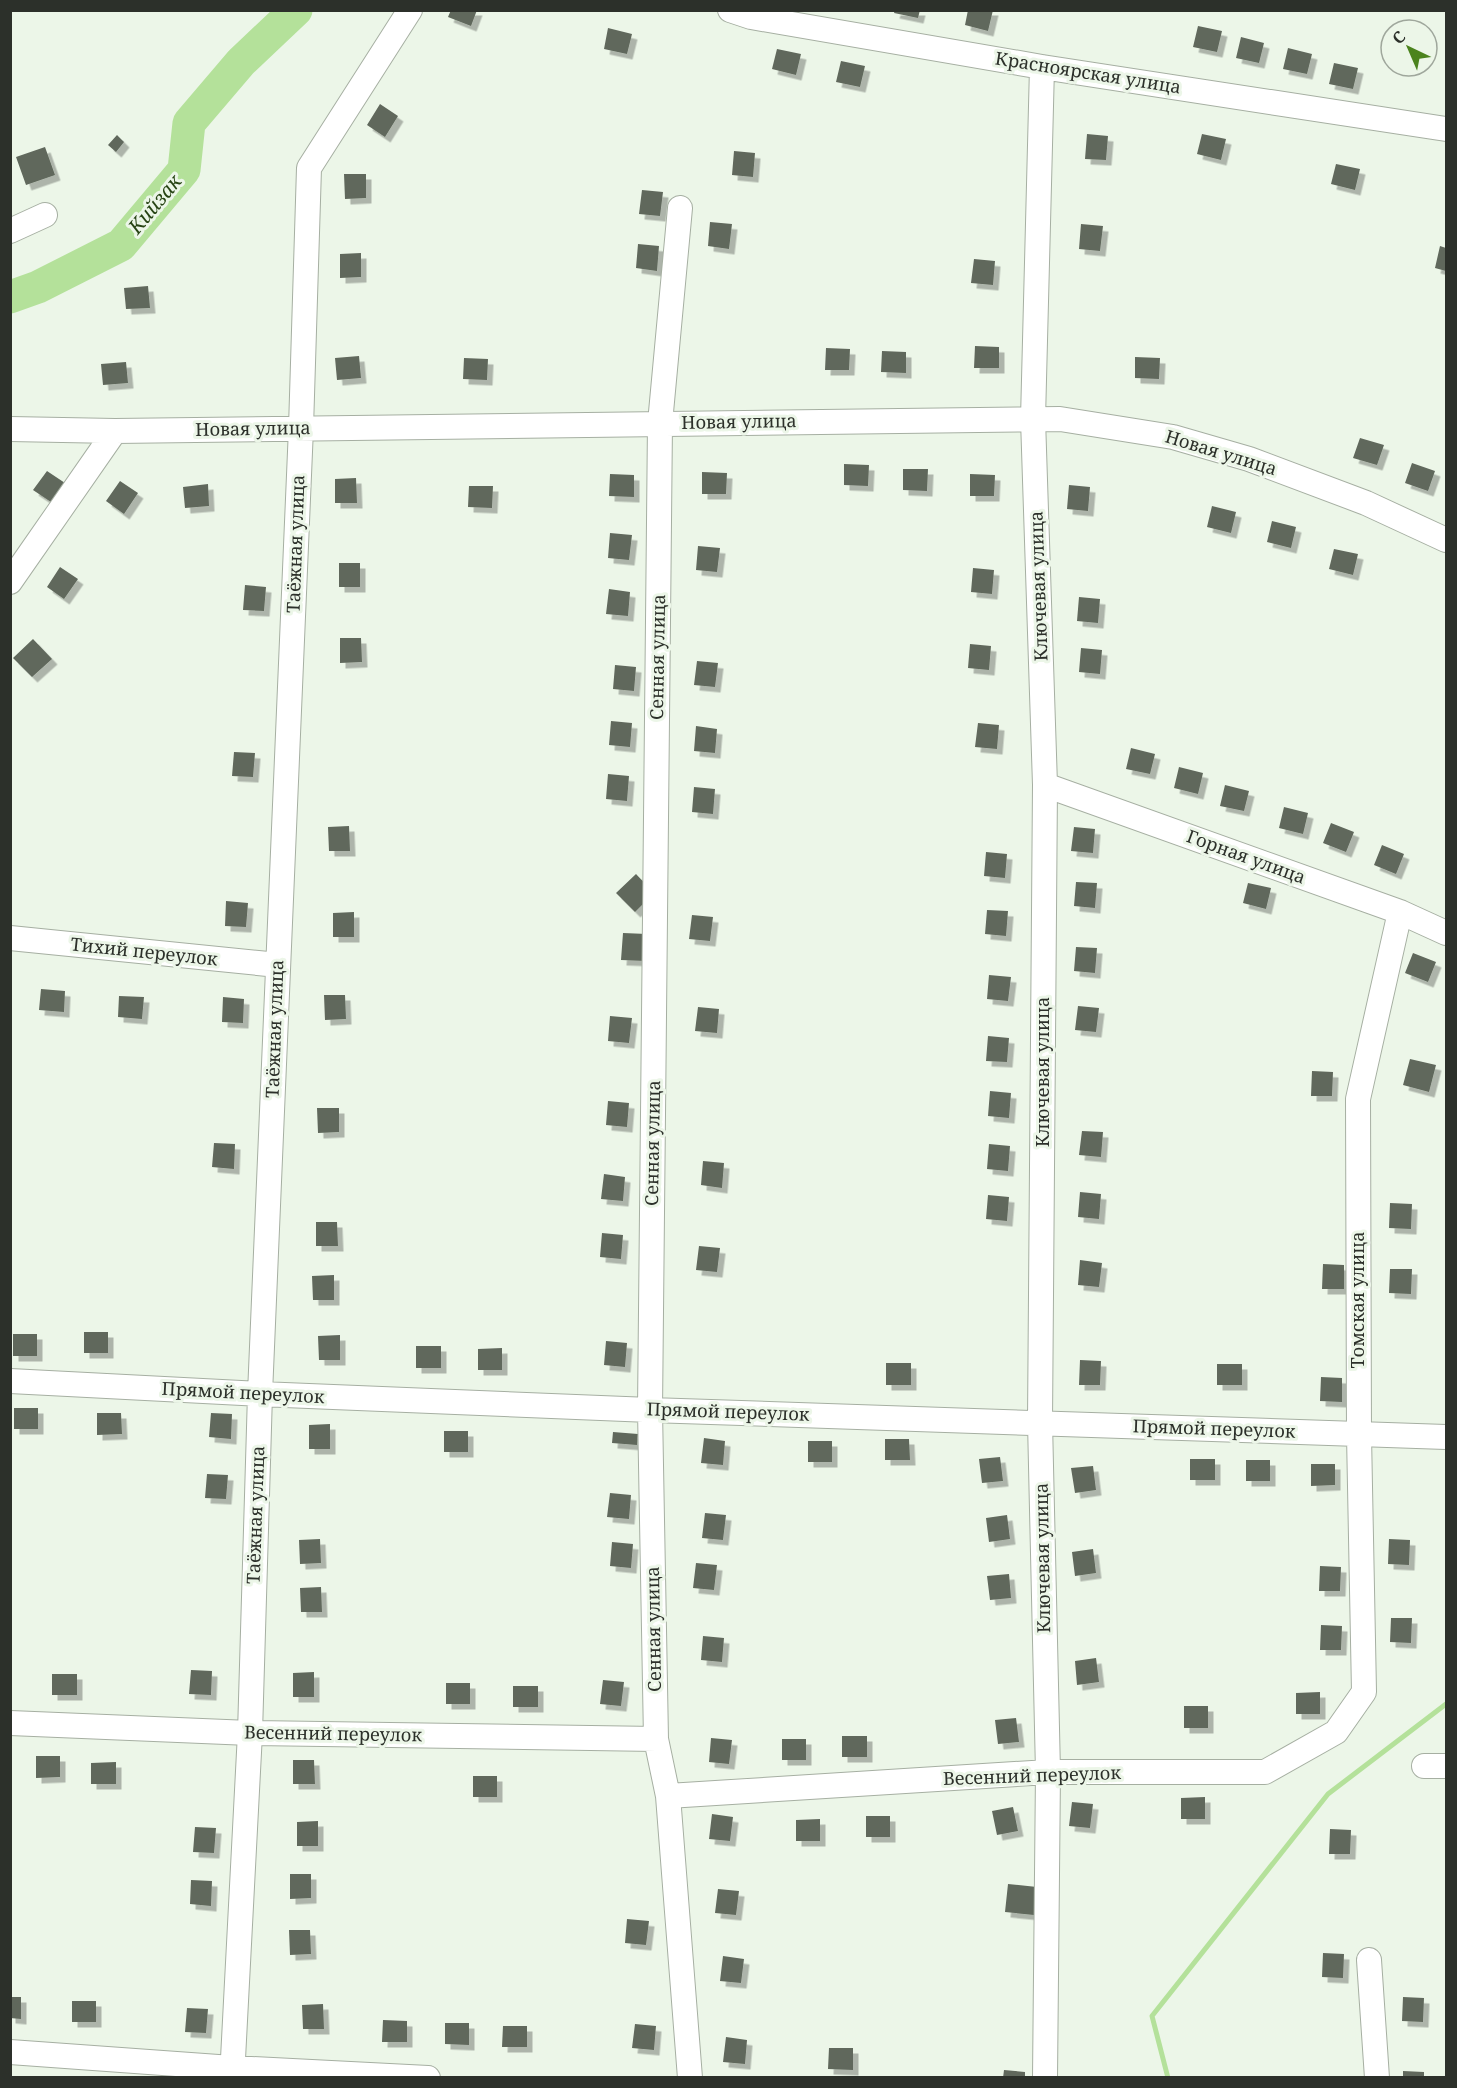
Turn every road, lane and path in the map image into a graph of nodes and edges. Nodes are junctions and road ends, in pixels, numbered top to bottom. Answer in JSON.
{"nodes":[{"id":1,"x":410,"y":10,"type":"edge"},
{"id":2,"x":730,"y":10,"type":"edge"},
{"id":3,"x":1042,"y":67,"type":"junction"},
{"id":4,"x":1446,"y":129,"type":"edge"},
{"id":5,"x":680,"y":208,"type":"dead end"},
{"id":6,"x":45,"y":215,"type":"dead end"},
{"id":7,"x":10,"y":231,"type":"edge"},
{"id":8,"x":1033,"y":419,"type":"junction"},
{"id":9,"x":660,"y":423,"type":"junction"},
{"id":10,"x":301,"y":428,"type":"junction"},
{"id":11,"x":10,"y":429,"type":"edge"},
{"id":12,"x":115,"y":431,"type":"junction"},
{"id":13,"x":1446,"y":540,"type":"edge"},
{"id":14,"x":10,"y":582,"type":"edge"},
{"id":15,"x":1045,"y":785,"type":"junction"},
{"id":16,"x":1400,"y":912,"type":"junction"},
{"id":17,"x":1446,"y":933,"type":"edge"},
{"id":18,"x":10,"y":938,"type":"edge"},
{"id":19,"x":278,"y":965,"type":"junction"},
{"id":20,"x":10,"y":1381,"type":"edge"},
{"id":21,"x":260,"y":1394,"type":"junction"},
{"id":22,"x":650,"y":1410,"type":"junction"},
{"id":23,"x":1040,"y":1422,"type":"junction"},
{"id":24,"x":1359,"y":1435,"type":"junction"},
{"id":25,"x":1446,"y":1437,"type":"edge"},
{"id":26,"x":1364,"y":1692,"type":"joint"},
{"id":27,"x":10,"y":1723,"type":"edge"},
{"id":28,"x":250,"y":1733,"type":"junction"},
{"id":29,"x":656,"y":1739,"type":"junction"},
{"id":30,"x":1048,"y":1772,"type":"junction"},
{"id":31,"x":668,"y":1796,"type":"junction"},
{"id":32,"x":1369,"y":1960,"type":"dead end"},
{"id":33,"x":10,"y":2052,"type":"edge"},
{"id":34,"x":232,"y":2073,"type":"edge"},
{"id":35,"x":428,"y":2078,"type":"edge"},
{"id":36,"x":690,"y":2078,"type":"edge"},
{"id":37,"x":1045,"y":2078,"type":"edge"},
{"id":38,"x":1377,"y":2078,"type":"edge"}],
"edges":[{"from":1,"to":10,"type":"street","name":"Таёжная улица"},
{"from":2,"to":3,"type":"street","name":"Красноярская улица"},
{"from":3,"to":4,"type":"street","name":"Красноярская улица"},
{"from":3,"to":8,"type":"street","name":"Ключевая улица"},
{"from":5,"to":9,"type":"street","name":"Сенная улица"},
{"from":6,"to":7,"type":"street"},
{"from":8,"to":9,"type":"street","name":"Новая улица"},
{"from":8,"to":13,"type":"street","name":"Новая улица"},
{"from":8,"to":15,"type":"street","name":"Ключевая улица"},
{"from":9,"to":10,"type":"street","name":"Новая улица"},
{"from":9,"to":22,"type":"street","name":"Сенная улица"},
{"from":10,"to":12,"type":"street","name":"Новая улица"},
{"from":10,"to":19,"type":"street","name":"Таёжная улица"},
{"from":11,"to":12,"type":"street","name":"Новая улица"},
{"from":12,"to":14,"type":"street"},
{"from":15,"to":16,"type":"street","name":"Горная улица"},
{"from":15,"to":23,"type":"street","name":"Ключевая улица"},
{"from":16,"to":17,"type":"street","name":"Горная улица"},
{"from":16,"to":24,"type":"street","name":"Томская улица"},
{"from":18,"to":19,"type":"street","name":"Тихий переулок"},
{"from":19,"to":21,"type":"street","name":"Таёжная улица"},
{"from":20,"to":21,"type":"street","name":"Прямой переулок"},
{"from":21,"to":22,"type":"street","name":"Прямой переулок"},
{"from":21,"to":28,"type":"street","name":"Таёжная улица"},
{"from":22,"to":23,"type":"street","name":"Прямой переулок"},
{"from":22,"to":29,"type":"street","name":"Сенная улица"},
{"from":23,"to":24,"type":"street","name":"Прямой переулок"},
{"from":23,"to":30,"type":"street","name":"Ключевая улица"},
{"from":24,"to":25,"type":"street","name":"Прямой переулок"},
{"from":24,"to":26,"type":"street","name":"Томская улица"},
{"from":26,"to":30,"type":"street","name":"Весенний переулок"},
{"from":27,"to":28,"type":"street","name":"Весенний переулок"},
{"from":28,"to":29,"type":"street","name":"Весенний переулок"},
{"from":28,"to":34,"type":"street","name":"Таёжная улица"},
{"from":29,"to":31,"type":"street","name":"Сенная улица"},
{"from":30,"to":31,"type":"street","name":"Весенний переулок"},
{"from":30,"to":37,"type":"street","name":"Ключевая улица"},
{"from":31,"to":36,"type":"street","name":"Сенная улица"},
{"from":32,"to":38,"type":"street"},
{"from":33,"to":34,"type":"street"},
{"from":34,"to":35,"type":"street"}]}
